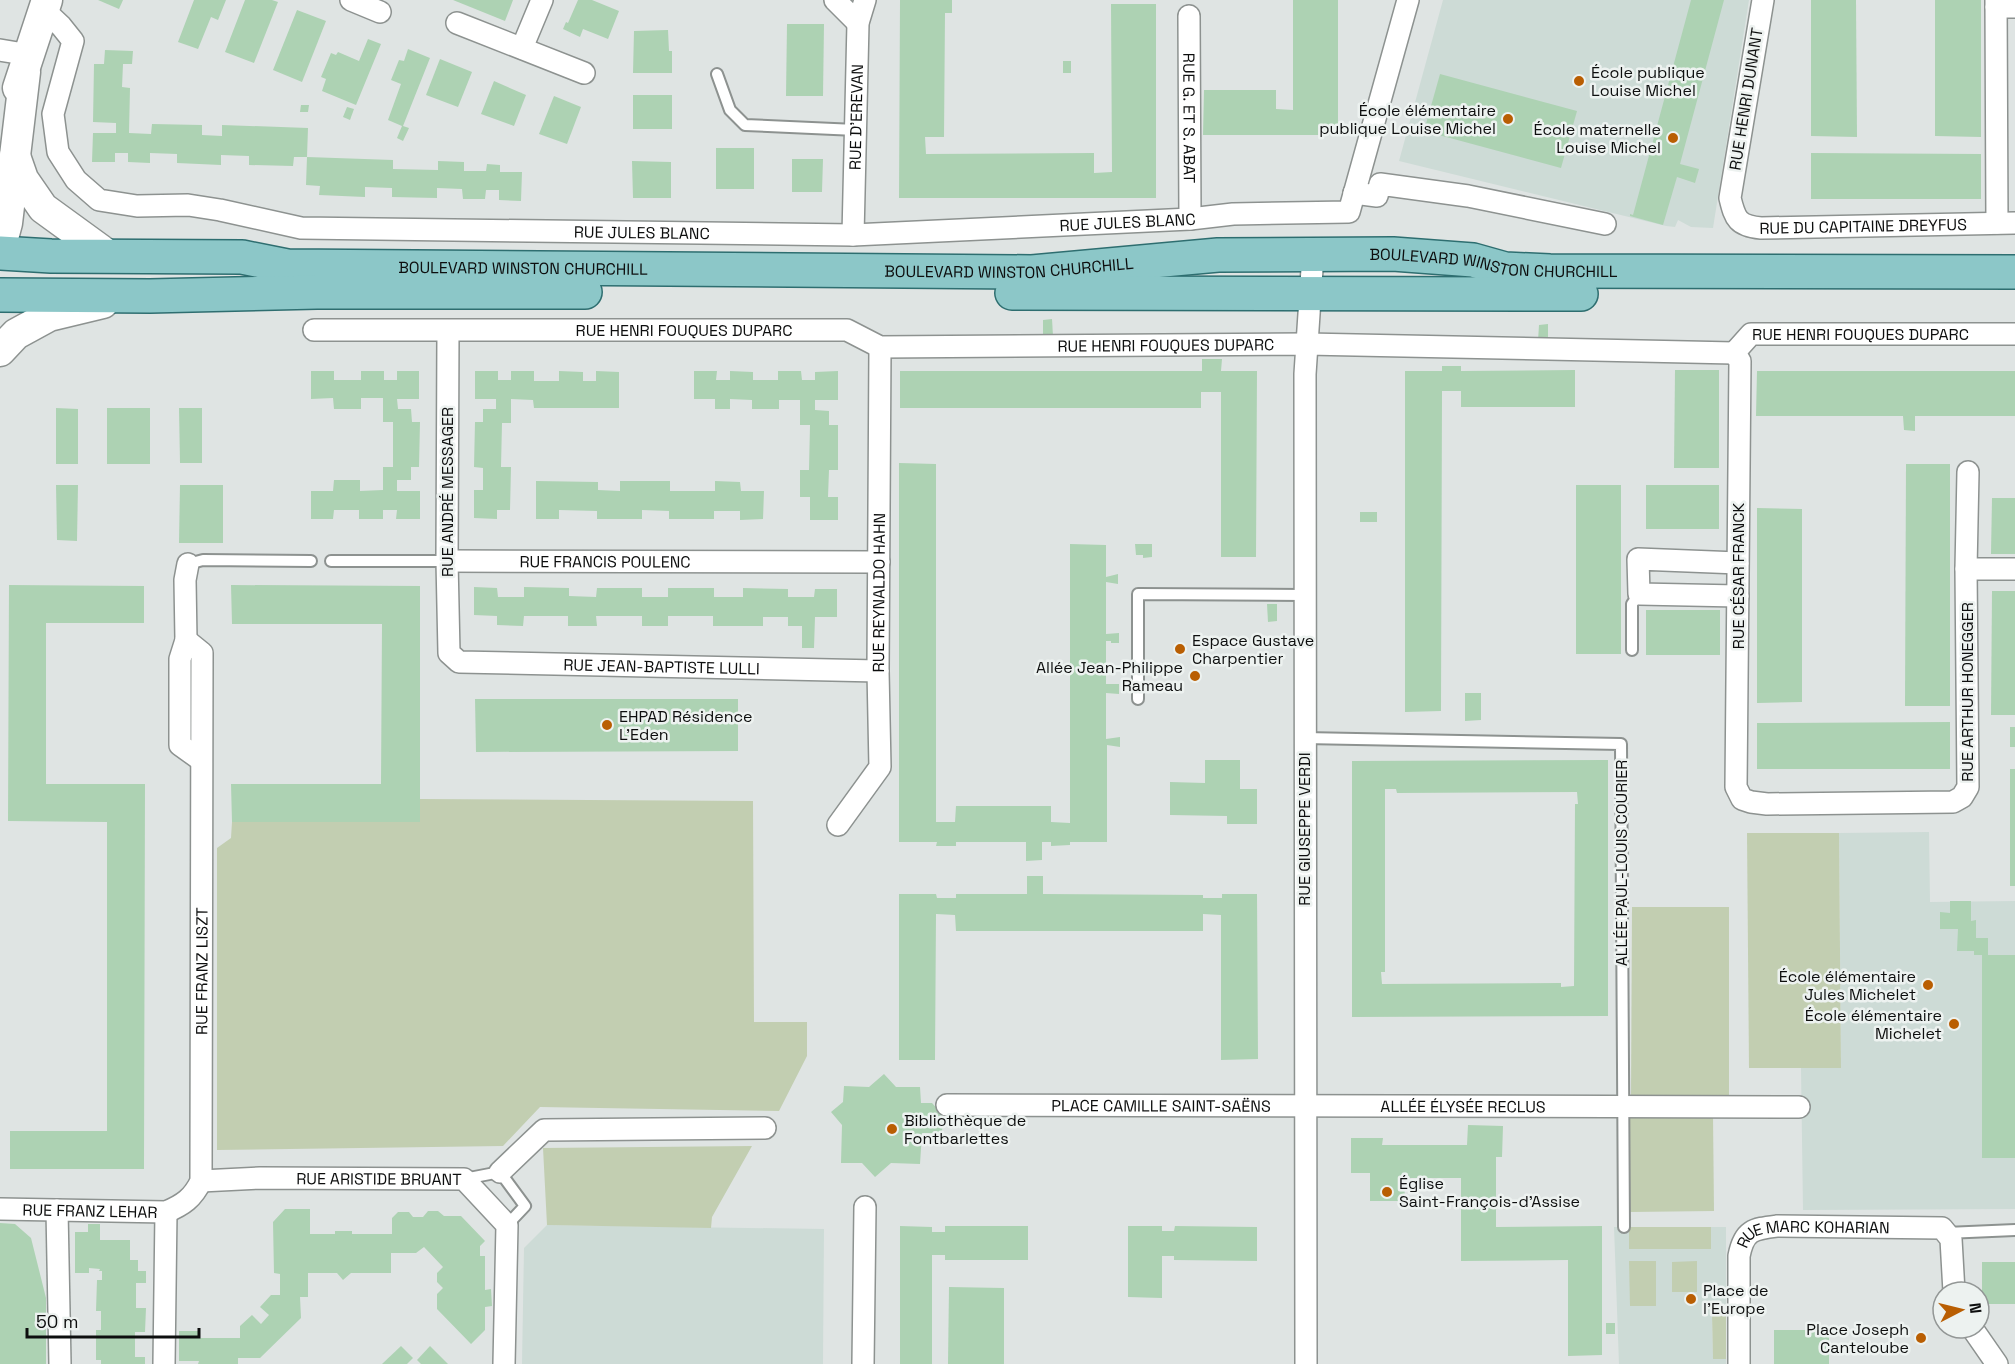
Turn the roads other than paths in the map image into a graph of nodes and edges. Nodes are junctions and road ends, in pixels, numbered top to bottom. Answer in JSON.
{"nodes":[{"id":1,"x":351,"y":0,"type":"edge"},
{"id":2,"x":542,"y":0,"type":"edge"},
{"id":3,"x":835,"y":0,"type":"edge"},
{"id":4,"x":865,"y":0,"type":"edge"},
{"id":5,"x":1408,"y":0,"type":"edge"},
{"id":6,"x":1763,"y":0,"type":"edge"},
{"id":7,"x":45,"y":5,"type":"edge"},
{"id":8,"x":2002,"y":5,"type":"edge"},
{"id":9,"x":380,"y":12,"type":"dead end"},
{"id":10,"x":1189,"y":16,"type":"dead end"},
{"id":11,"x":458,"y":23,"type":"dead end"},
{"id":12,"x":858,"y":23,"type":"junction"},
{"id":13,"x":522,"y":48,"type":"junction"},
{"id":14,"x":0,"y":50,"type":"edge"},
{"id":15,"x":27,"y":63,"type":"junction"},
{"id":16,"x":584,"y":73,"type":"dead end"},
{"id":17,"x":717,"y":74,"type":"dead end"},
{"id":18,"x":856,"y":130,"type":"junction"},
{"id":19,"x":8,"y":146,"type":"edge"},
{"id":20,"x":1354,"y":193,"type":"junction"},
{"id":21,"x":1730,"y":198,"type":"joint"},
{"id":22,"x":1190,"y":219,"type":"junction"},
{"id":23,"x":2006,"y":223,"type":"edge"},
{"id":24,"x":1605,"y":224,"type":"dead end"},
{"id":25,"x":853,"y":235,"type":"junction"},
{"id":26,"x":2,"y":242,"type":"edge"},
{"id":27,"x":1312,"y":254,"type":"junction"},
{"id":28,"x":109,"y":256,"type":"junction"},
{"id":29,"x":2015,"y":272,"type":"edge"},
{"id":30,"x":1310,"y":294,"type":"junction"},
{"id":31,"x":2015,"y":294,"type":"edge"},
{"id":32,"x":0,"y":295,"type":"edge"},
{"id":33,"x":150,"y":296,"type":"junction"},
{"id":34,"x":314,"y":330,"type":"dead end"},
{"id":35,"x":448,"y":331,"type":"junction"},
{"id":36,"x":2015,"y":334,"type":"edge"},
{"id":37,"x":1307,"y":344,"type":"junction"},
{"id":38,"x":880,"y":347,"type":"junction"},
{"id":39,"x":0,"y":351,"type":"edge"},
{"id":40,"x":1734,"y":353,"type":"junction"},
{"id":41,"x":1968,"y":472,"type":"dead end"},
{"id":42,"x":311,"y":561,"type":"dead end"},
{"id":43,"x":331,"y":561,"type":"dead end"},
{"id":44,"x":447,"y":561,"type":"junction"},
{"id":45,"x":879,"y":562,"type":"junction"},
{"id":46,"x":1738,"y":563,"type":"junction"},
{"id":47,"x":188,"y":564,"type":"joint"},
{"id":48,"x":1966,"y":569,"type":"junction"},
{"id":49,"x":2015,"y":569,"type":"edge"},
{"id":50,"x":1639,"y":594,"type":"junction"},
{"id":51,"x":1304,"y":595,"type":"junction"},
{"id":52,"x":1738,"y":596,"type":"junction"},
{"id":53,"x":1632,"y":650,"type":"dead end"},
{"id":54,"x":449,"y":653,"type":"joint"},
{"id":55,"x":878,"y":671,"type":"junction"},
{"id":56,"x":1138,"y":699,"type":"dead end"},
{"id":57,"x":1304,"y":738,"type":"junction"},
{"id":58,"x":1742,"y":799,"type":"joint"},
{"id":59,"x":838,"y":825,"type":"dead end"},
{"id":60,"x":947,"y":1105,"type":"dead end"},
{"id":61,"x":1304,"y":1105,"type":"junction"},
{"id":62,"x":1622,"y":1106,"type":"junction"},
{"id":63,"x":1798,"y":1107,"type":"dead end"},
{"id":64,"x":765,"y":1128,"type":"dead end"},
{"id":65,"x":500,"y":1172,"type":"junction"},
{"id":66,"x":464,"y":1179,"type":"junction"},
{"id":67,"x":201,"y":1181,"type":"junction"},
{"id":68,"x":865,"y":1207,"type":"dead end"},
{"id":69,"x":0,"y":1209,"type":"edge"},
{"id":70,"x":57,"y":1210,"type":"junction"},
{"id":71,"x":166,"y":1212,"type":"junction"},
{"id":72,"x":507,"y":1225,"type":"junction"},
{"id":73,"x":1624,"y":1227,"type":"dead end"},
{"id":74,"x":2015,"y":1230,"type":"edge"},
{"id":75,"x":1946,"y":1233,"type":"junction"},
{"id":76,"x":1953,"y":1280,"type":"edge"},
{"id":77,"x":1980,"y":1340,"type":"edge"},
{"id":78,"x":60,"y":1364,"type":"edge"},
{"id":79,"x":164,"y":1364,"type":"edge"},
{"id":80,"x":504,"y":1364,"type":"edge"},
{"id":81,"x":863,"y":1364,"type":"edge"},
{"id":82,"x":1306,"y":1364,"type":"edge"},
{"id":83,"x":1739,"y":1364,"type":"edge"},
{"id":84,"x":1997,"y":1364,"type":"edge"}],
"edges":[{"from":1,"to":9,"type":"street"},
{"from":2,"to":13,"type":"street"},
{"from":3,"to":12,"type":"street"},
{"from":4,"to":12,"type":"street","name":"RUE D'EREVAN"},
{"from":5,"to":20,"type":"street","name":"RUE JULES BLANC"},
{"from":6,"to":21,"type":"street","name":"RUE HENRI DUNANT"},
{"from":7,"to":15,"type":"main road"},
{"from":7,"to":25,"type":"street","name":"RUE JULES BLANC"},
{"from":8,"to":23,"type":"street"},
{"from":10,"to":22,"type":"street","name":"RUE G. ET S. ABAT"},
{"from":11,"to":13,"type":"street"},
{"from":12,"to":18,"type":"street","name":"RUE D'EREVAN"},
{"from":13,"to":16,"type":"street"},
{"from":14,"to":15,"type":"street"},
{"from":15,"to":19,"type":"main road"},
{"from":17,"to":18,"type":"lane"},
{"from":18,"to":25,"type":"street","name":"RUE D'EREVAN"},
{"from":19,"to":26,"type":"main road"},
{"from":19,"to":28,"type":"main road"},
{"from":20,"to":22,"type":"street","name":"RUE JULES BLANC"},
{"from":20,"to":24,"type":"street"},
{"from":21,"to":23,"type":"street","name":"RUE DU CAPITAINE DREYFUS"},
{"from":22,"to":25,"type":"street","name":"RUE JULES BLANC"},
{"from":26,"to":28,"type":"main road","name":"BOULEVARD WINSTON CHURCHILL"},
{"from":27,"to":28,"type":"main road","name":"BOULEVARD WINSTON CHURCHILL"},
{"from":27,"to":29,"type":"main road","name":"BOULEVARD WINSTON CHURCHILL"},
{"from":27,"to":30,"type":"street","name":"RUE GIUSEPPE VERDI"},
{"from":30,"to":31,"type":"main road","name":"BOULEVARD WINSTON CHURCHILL"},
{"from":30,"to":33,"type":"main road","name":"BOULEVARD WINSTON CHURCHILL"},
{"from":30,"to":37,"type":"street","name":"RUE GIUSEPPE VERDI"},
{"from":32,"to":33,"type":"main road","name":"BOULEVARD WINSTON CHURCHILL"},
{"from":33,"to":39,"type":"main road"},
{"from":34,"to":35,"type":"street","name":"RUE HENRI FOUQUES DUPARC"},
{"from":35,"to":38,"type":"street","name":"RUE HENRI FOUQUES DUPARC"},
{"from":35,"to":44,"type":"street","name":"RUE ANDRÉ MESSAGER"},
{"from":36,"to":40,"type":"street","name":"RUE HENRI FOUQUES DUPARC"},
{"from":37,"to":38,"type":"street","name":"RUE HENRI FOUQUES DUPARC"},
{"from":37,"to":40,"type":"street","name":"RUE HENRI FOUQUES DUPARC"},
{"from":37,"to":51,"type":"street","name":"RUE GIUSEPPE VERDI"},
{"from":38,"to":45,"type":"street","name":"RUE REYNALDO HAHN"},
{"from":40,"to":46,"type":"street","name":"RUE CÉSAR FRANCK"},
{"from":41,"to":48,"type":"street","name":"RUE ARTHUR HONEGGER"},
{"from":42,"to":47,"type":"lane"},
{"from":43,"to":44,"type":"lane","name":"RUE FRANCIS POULENC"},
{"from":44,"to":45,"type":"street","name":"RUE FRANCIS POULENC"},
{"from":44,"to":54,"type":"street","name":"RUE ANDRÉ MESSAGER"},
{"from":45,"to":55,"type":"street","name":"RUE REYNALDO HAHN"},
{"from":46,"to":50,"type":"street"},
{"from":46,"to":52,"type":"street","name":"RUE CÉSAR FRANCK"},
{"from":47,"to":67,"type":"street","name":"RUE FRANZ LISZT"},
{"from":48,"to":49,"type":"street"},
{"from":48,"to":58,"type":"street","name":"RUE ARTHUR HONEGGER"},
{"from":50,"to":52,"type":"street"},
{"from":50,"to":53,"type":"lane"},
{"from":51,"to":56,"type":"lane"},
{"from":51,"to":57,"type":"street","name":"RUE GIUSEPPE VERDI"},
{"from":52,"to":58,"type":"street","name":"RUE CÉSAR FRANCK"},
{"from":54,"to":55,"type":"street","name":"RUE JEAN-BAPTISTE LULLI"},
{"from":55,"to":59,"type":"street","name":"RUE REYNALDO HAHN"},
{"from":57,"to":61,"type":"street","name":"RUE GIUSEPPE VERDI"},
{"from":57,"to":62,"type":"lane","name":"ALLÉE PAUL-LOUIS COURIER"},
{"from":60,"to":61,"type":"street","name":"PLACE CAMILLE SAINT-SAËNS"},
{"from":61,"to":62,"type":"street","name":"ALLÉE ÉLYSÉE RECLUS"},
{"from":61,"to":82,"type":"street","name":"RUE GIUSEPPE VERDI"},
{"from":62,"to":63,"type":"street","name":"ALLÉE ÉLYSÉE RECLUS"},
{"from":62,"to":73,"type":"lane","name":"ALLÉE PAUL-LOUIS COURIER"},
{"from":64,"to":65,"type":"street"},
{"from":65,"to":66,"type":"lane"},
{"from":65,"to":72,"type":"lane"},
{"from":66,"to":67,"type":"street","name":"RUE ARISTIDE BRUANT"},
{"from":66,"to":72,"type":"street","name":"RUE ARISTIDE BRUANT"},
{"from":67,"to":71,"type":"street","name":"RUE FRANZ LEHAR"},
{"from":68,"to":81,"type":"street"},
{"from":69,"to":70,"type":"street","name":"RUE FRANZ LEHAR"},
{"from":70,"to":71,"type":"street","name":"RUE FRANZ LEHAR"},
{"from":70,"to":78,"type":"street"},
{"from":71,"to":79,"type":"street"},
{"from":72,"to":80,"type":"street"},
{"from":74,"to":75,"type":"lane"},
{"from":75,"to":76,"type":"street"},
{"from":75,"to":83,"type":"street","name":"RUE MARC KOHARIAN"},
{"from":77,"to":84,"type":"street"}]}
